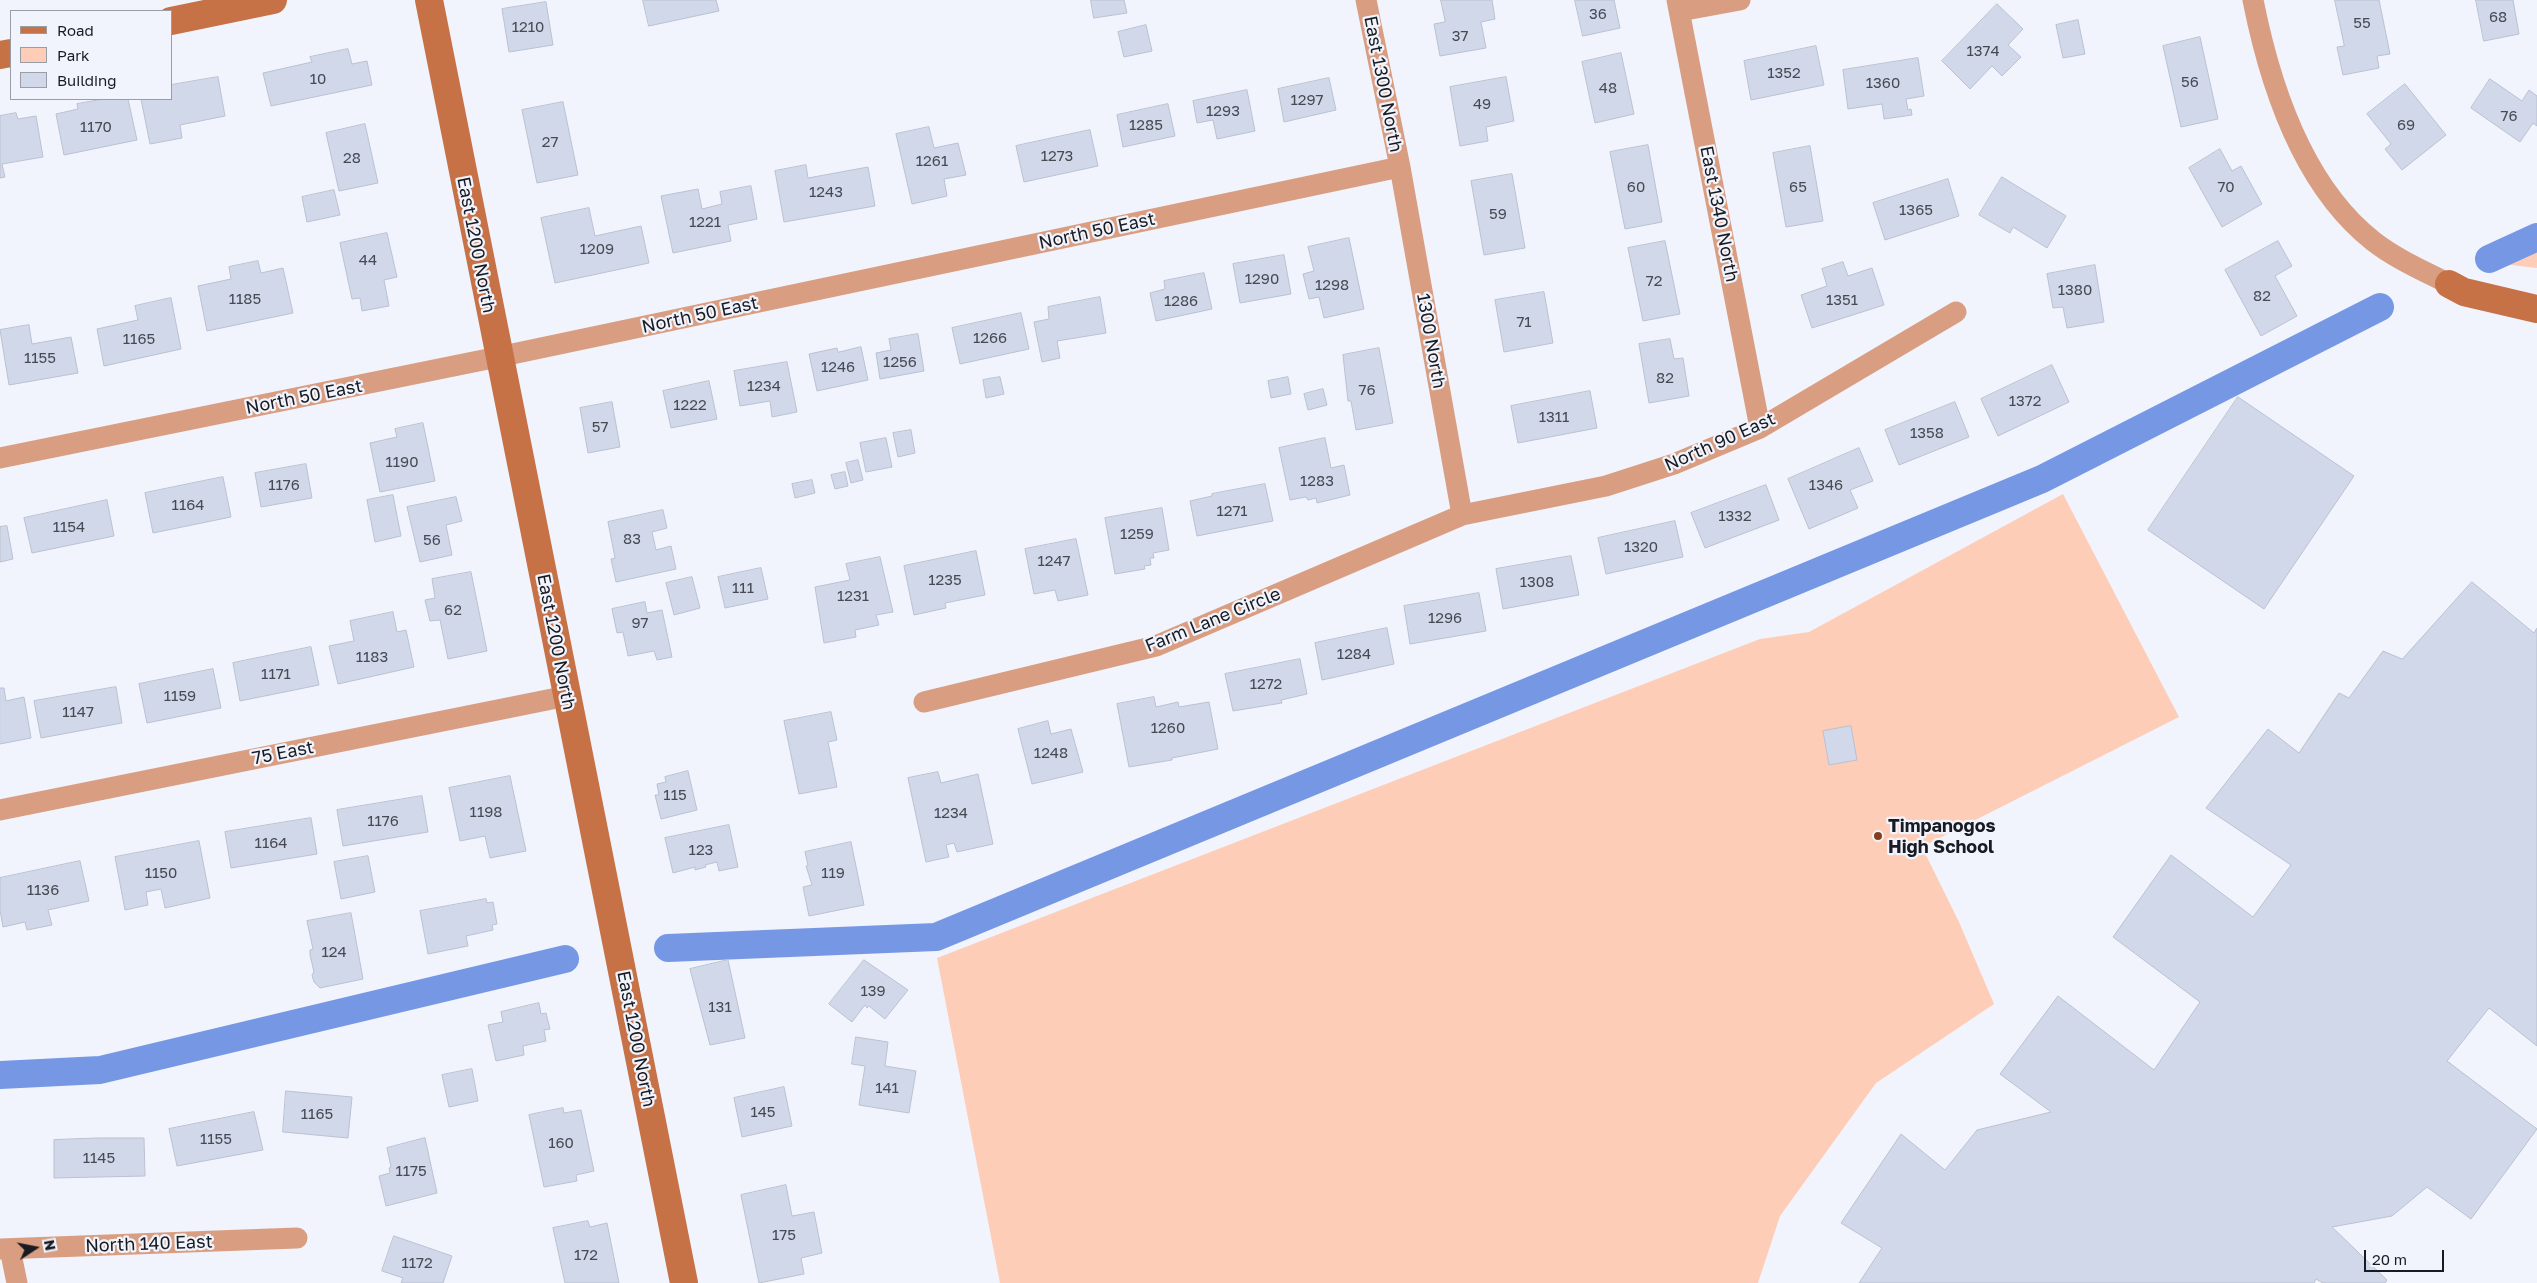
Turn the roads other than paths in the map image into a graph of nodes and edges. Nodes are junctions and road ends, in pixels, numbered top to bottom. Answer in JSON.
{"nodes":[{"id":1,"x":272,"y":0,"type":"edge"},
{"id":2,"x":429,"y":0,"type":"edge"},
{"id":3,"x":1366,"y":0,"type":"edge"},
{"id":4,"x":1740,"y":0,"type":"edge"},
{"id":5,"x":2253,"y":0,"type":"edge"},
{"id":6,"x":1679,"y":5,"type":"edge"},
{"id":7,"x":172,"y":21,"type":"edge"},
{"id":8,"x":1400,"y":167,"type":"junction"},
{"id":9,"x":2449,"y":284,"type":"joint"},
{"id":10,"x":2537,"y":309,"type":"edge"},
{"id":11,"x":1956,"y":312,"type":"dead end"},
{"id":12,"x":498,"y":357,"type":"junction"},
{"id":13,"x":1760,"y":428,"type":"junction"},
{"id":14,"x":0,"y":458,"type":"edge"},
{"id":15,"x":1462,"y":515,"type":"junction"},
{"id":16,"x":567,"y":696,"type":"junction"},
{"id":17,"x":924,"y":702,"type":"dead end"},
{"id":18,"x":0,"y":810,"type":"edge"},
{"id":19,"x":297,"y":1238,"type":"dead end"},
{"id":20,"x":5,"y":1249,"type":"edge"},
{"id":21,"x":16,"y":1283,"type":"edge"},
{"id":22,"x":684,"y":1283,"type":"edge"}],
"edges":[{"from":1,"to":7,"type":"street"},
{"from":2,"to":12,"type":"street","name":"East 1200 North"},
{"from":3,"to":8,"type":"street","name":"East 1300 North"},
{"from":4,"to":6,"type":"street"},
{"from":5,"to":9,"type":"street"},
{"from":6,"to":13,"type":"street","name":"East 1340 North"},
{"from":8,"to":12,"type":"street","name":"North 50 East"},
{"from":8,"to":15,"type":"street","name":"1300 North"},
{"from":9,"to":10,"type":"street"},
{"from":11,"to":13,"type":"street","name":"North 90 East"},
{"from":12,"to":14,"type":"street","name":"North 50 East"},
{"from":12,"to":16,"type":"street","name":"East 1200 North"},
{"from":13,"to":15,"type":"street","name":"North 90 East"},
{"from":15,"to":17,"type":"street","name":"Farm Lane Circle"},
{"from":16,"to":18,"type":"street","name":"75 East"},
{"from":16,"to":22,"type":"street","name":"East 1200 North"},
{"from":19,"to":20,"type":"street","name":"North 140 East"},
{"from":20,"to":21,"type":"street"}]}
